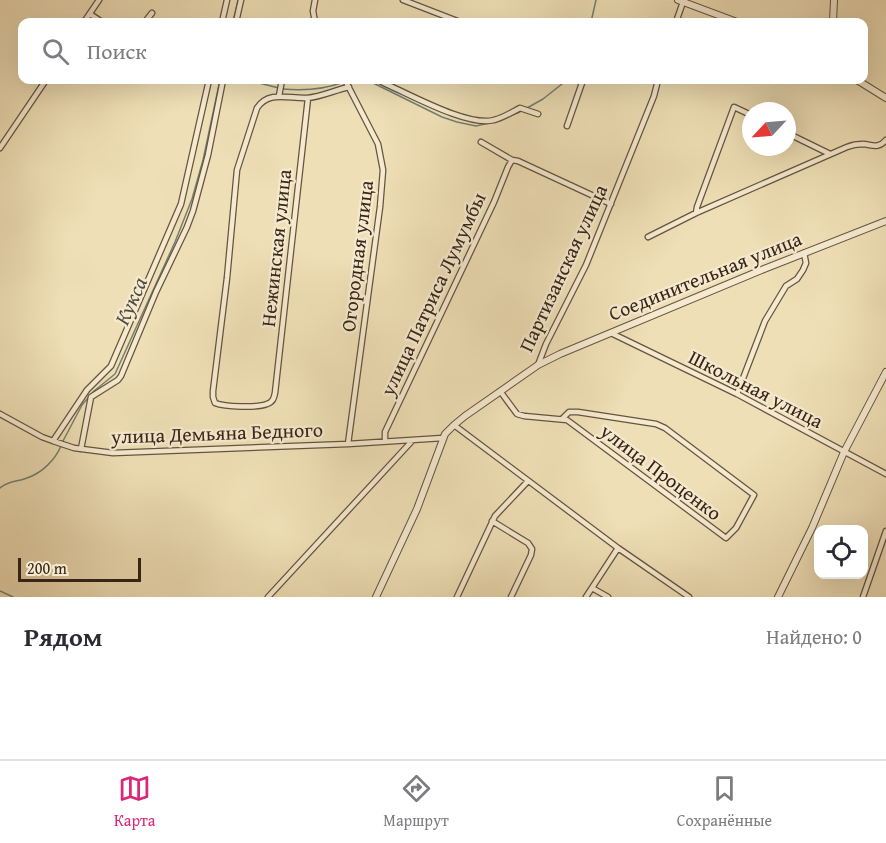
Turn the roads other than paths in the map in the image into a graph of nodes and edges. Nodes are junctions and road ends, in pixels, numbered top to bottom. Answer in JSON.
{"nodes":[{"id":1,"x":99,"y":0,"type":"edge"},
{"id":2,"x":227,"y":0,"type":"edge"},
{"id":3,"x":241,"y":0,"type":"edge"},
{"id":4,"x":315,"y":0,"type":"edge"},
{"id":5,"x":403,"y":0,"type":"edge"},
{"id":6,"x":834,"y":0,"type":"edge"},
{"id":7,"x":681,"y":1,"type":"edge"},
{"id":8,"x":152,"y":13,"type":"dead end"},
{"id":9,"x":90,"y":14,"type":"junction"},
{"id":10,"x":87,"y":18,"type":"edge"},
{"id":11,"x":96,"y":18,"type":"edge"},
{"id":12,"x":148,"y":18,"type":"edge"},
{"id":13,"x":223,"y":18,"type":"edge"},
{"id":14,"x":237,"y":18,"type":"edge"},
{"id":15,"x":314,"y":18,"type":"edge"},
{"id":16,"x":450,"y":18,"type":"edge"},
{"id":17,"x":677,"y":18,"type":"edge"},
{"id":18,"x":726,"y":18,"type":"edge"},
{"id":19,"x":833,"y":18,"type":"edge"},
{"id":20,"x":43,"y":84,"type":"edge"},
{"id":21,"x":208,"y":84,"type":"edge"},
{"id":22,"x":222,"y":84,"type":"edge"},
{"id":23,"x":281,"y":84,"type":"edge"},
{"id":24,"x":344,"y":84,"type":"edge"},
{"id":25,"x":348,"y":84,"type":"edge"},
{"id":26,"x":386,"y":84,"type":"edge"},
{"id":27,"x":583,"y":84,"type":"edge"},
{"id":28,"x":657,"y":84,"type":"edge"},
{"id":29,"x":863,"y":84,"type":"edge"},
{"id":30,"x":280,"y":91,"type":"junction"},
{"id":31,"x":308,"y":98,"type":"junction"},
{"id":32,"x":886,"y":98,"type":"edge"},
{"id":33,"x":742,"y":111,"type":"edge"},
{"id":34,"x":538,"y":114,"type":"dead end"},
{"id":35,"x":567,"y":126,"type":"dead end"},
{"id":36,"x":796,"y":137,"type":"edge"},
{"id":37,"x":886,"y":140,"type":"edge"},
{"id":38,"x":481,"y":142,"type":"dead end"},
{"id":39,"x":0,"y":148,"type":"edge"},
{"id":40,"x":830,"y":154,"type":"junction"},
{"id":41,"x":512,"y":160,"type":"junction"},
{"id":42,"x":611,"y":204,"type":"junction"},
{"id":43,"x":696,"y":213,"type":"junction"},
{"id":44,"x":886,"y":221,"type":"edge"},
{"id":45,"x":648,"y":237,"type":"dead end"},
{"id":46,"x":804,"y":253,"type":"junction"},
{"id":47,"x":610,"y":333,"type":"junction"},
{"id":48,"x":538,"y":365,"type":"junction"},
{"id":49,"x":886,"y":372,"type":"edge"},
{"id":50,"x":500,"y":391,"type":"junction"},
{"id":51,"x":737,"y":394,"type":"junction"},
{"id":52,"x":0,"y":414,"type":"edge"},
{"id":53,"x":562,"y":419,"type":"junction"},
{"id":54,"x":454,"y":425,"type":"junction"},
{"id":55,"x":443,"y":438,"type":"junction"},
{"id":56,"x":53,"y":441,"type":"junction"},
{"id":57,"x":385,"y":441,"type":"junction"},
{"id":58,"x":412,"y":441,"type":"junction"},
{"id":59,"x":348,"y":444,"type":"junction"},
{"id":60,"x":81,"y":449,"type":"junction"},
{"id":61,"x":844,"y":453,"type":"junction"},
{"id":62,"x":886,"y":474,"type":"edge"},
{"id":63,"x":528,"y":481,"type":"junction"},
{"id":64,"x":492,"y":522,"type":"junction"},
{"id":65,"x":886,"y":531,"type":"edge"},
{"id":66,"x":618,"y":548,"type":"junction"},
{"id":67,"x":592,"y":588,"type":"junction"},
{"id":68,"x":268,"y":597,"type":"edge"},
{"id":69,"x":376,"y":597,"type":"edge"},
{"id":70,"x":457,"y":597,"type":"edge"},
{"id":71,"x":511,"y":597,"type":"edge"},
{"id":72,"x":586,"y":597,"type":"edge"},
{"id":73,"x":608,"y":597,"type":"edge"},
{"id":74,"x":690,"y":597,"type":"edge"},
{"id":75,"x":778,"y":597,"type":"edge"},
{"id":76,"x":863,"y":597,"type":"edge"}],
"edges":[{"from":1,"to":9,"type":"street"},
{"from":2,"to":13,"type":"street"},
{"from":3,"to":14,"type":"street"},
{"from":4,"to":15,"type":"street"},
{"from":5,"to":16,"type":"street"},
{"from":6,"to":19,"type":"street"},
{"from":7,"to":17,"type":"street"},
{"from":7,"to":18,"type":"street"},
{"from":8,"to":12,"type":"street"},
{"from":9,"to":10,"type":"street"},
{"from":9,"to":11,"type":"street"},
{"from":20,"to":39,"type":"street"},
{"from":21,"to":56,"type":"street"},
{"from":22,"to":60,"type":"street"},
{"from":23,"to":30,"type":"street"},
{"from":24,"to":31,"type":"street"},
{"from":25,"to":59,"type":"street","name":"Огородная улица"},
{"from":26,"to":34,"type":"street"},
{"from":27,"to":35,"type":"street"},
{"from":28,"to":42,"type":"street","name":"Партизанская улица"},
{"from":29,"to":32,"type":"street"},
{"from":30,"to":31,"type":"street"},
{"from":30,"to":31,"type":"street","name":"Нежинская улица"},
{"from":33,"to":43,"type":"street"},
{"from":36,"to":40,"type":"street"},
{"from":37,"to":40,"type":"street"},
{"from":38,"to":41,"type":"street"},
{"from":40,"to":43,"type":"street"},
{"from":41,"to":42,"type":"street"},
{"from":41,"to":57,"type":"street","name":"улица Патриса Лумумбы"},
{"from":42,"to":48,"type":"street","name":"Партизанская улица"},
{"from":43,"to":45,"type":"street"},
{"from":44,"to":46,"type":"street","name":"Соединительная улица"},
{"from":46,"to":47,"type":"street","name":"Соединительная улица"},
{"from":46,"to":51,"type":"street"},
{"from":47,"to":48,"type":"street","name":"Соединительная улица"},
{"from":47,"to":51,"type":"street","name":"Школьная улица"},
{"from":48,"to":50,"type":"street","name":"Партизанская улица"},
{"from":49,"to":61,"type":"street"},
{"from":50,"to":53,"type":"street","name":"улица Проценко"},
{"from":50,"to":54,"type":"street","name":"Партизанская улица"},
{"from":51,"to":61,"type":"street","name":"Школьная улица"},
{"from":52,"to":56,"type":"street","name":"улица Демьяна Бедного"},
{"from":53,"to":53,"type":"street","name":"улица Проценко"},
{"from":54,"to":55,"type":"street","name":"Партизанская улица"},
{"from":54,"to":63,"type":"street"},
{"from":55,"to":58,"type":"street","name":"улица Демьяна Бедного"},
{"from":55,"to":69,"type":"street","name":"Партизанская улица"},
{"from":56,"to":60,"type":"street","name":"улица Демьяна Бедного"},
{"from":57,"to":58,"type":"street","name":"улица Демьяна Бедного"},
{"from":57,"to":59,"type":"street","name":"улица Демьяна Бедного"},
{"from":58,"to":68,"type":"street"},
{"from":59,"to":60,"type":"street","name":"улица Демьяна Бедного"},
{"from":61,"to":62,"type":"street","name":"Школьная улица"},
{"from":61,"to":75,"type":"street"},
{"from":63,"to":64,"type":"street"},
{"from":63,"to":66,"type":"street"},
{"from":64,"to":70,"type":"street"},
{"from":64,"to":71,"type":"street"},
{"from":65,"to":76,"type":"street"},
{"from":66,"to":67,"type":"street"},
{"from":66,"to":74,"type":"street"},
{"from":67,"to":72,"type":"street"},
{"from":67,"to":73,"type":"street"}]}
